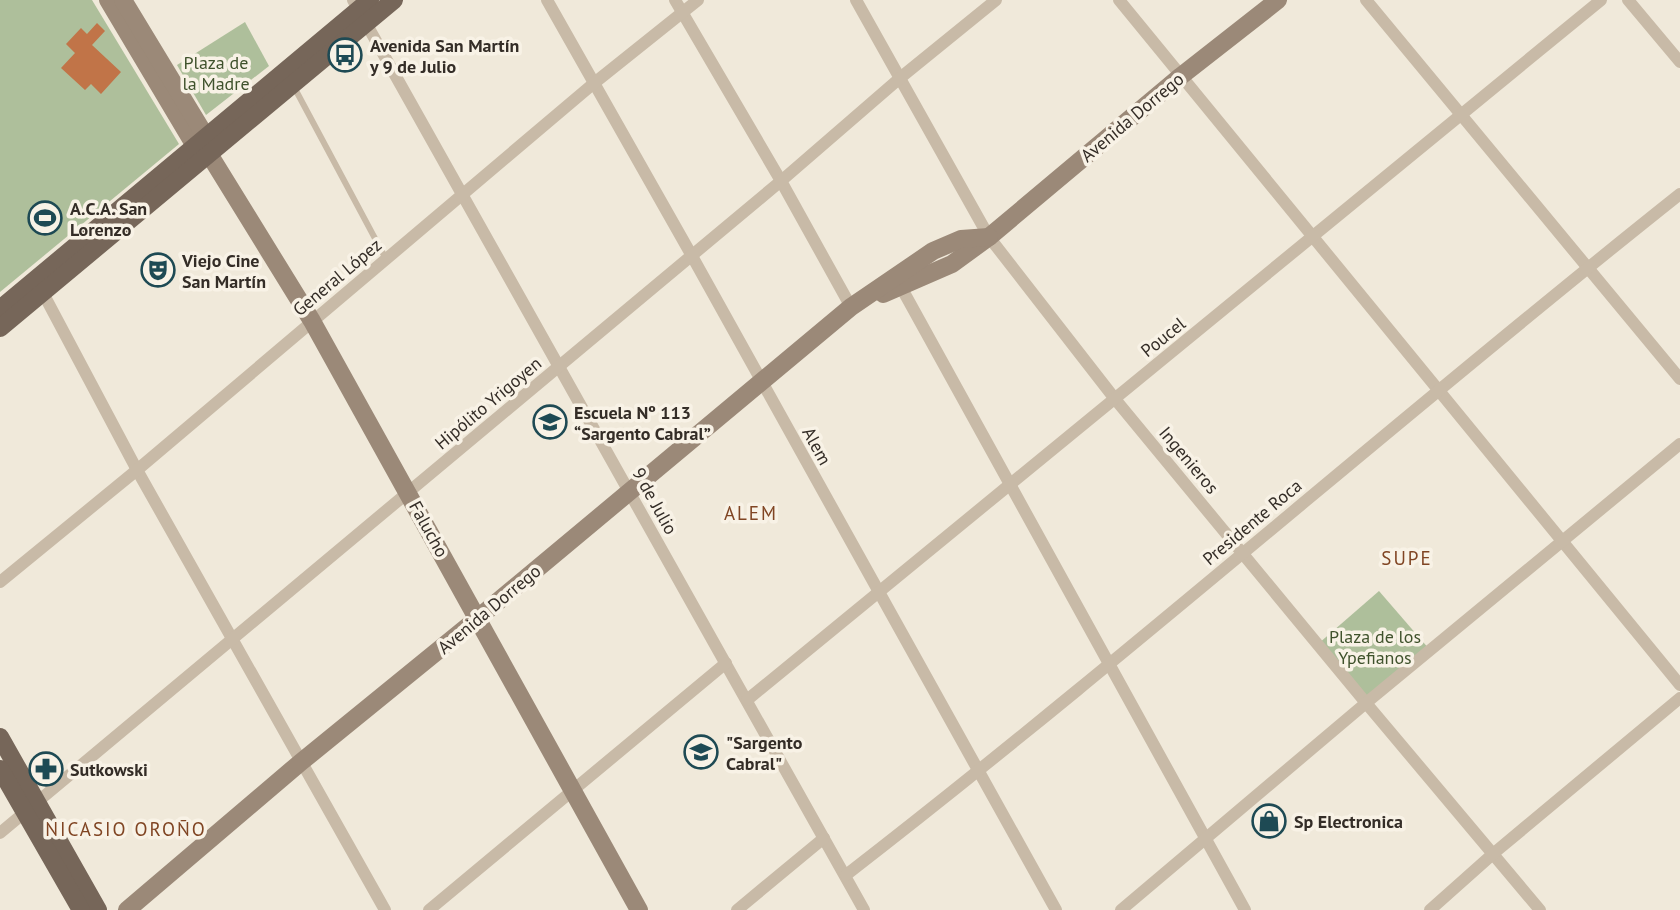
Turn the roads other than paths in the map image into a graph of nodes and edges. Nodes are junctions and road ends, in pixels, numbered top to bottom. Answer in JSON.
{"nodes":[{"id":1,"x":108,"y":0,"type":"edge"},
{"id":2,"x":123,"y":0,"type":"edge"},
{"id":3,"x":394,"y":0,"type":"edge"},
{"id":4,"x":547,"y":0,"type":"edge"},
{"id":5,"x":676,"y":0,"type":"edge"},
{"id":6,"x":698,"y":0,"type":"edge"},
{"id":7,"x":856,"y":0,"type":"edge"},
{"id":8,"x":996,"y":0,"type":"edge"},
{"id":9,"x":1119,"y":0,"type":"edge"},
{"id":10,"x":1278,"y":0,"type":"edge"},
{"id":11,"x":1366,"y":0,"type":"edge"},
{"id":12,"x":1601,"y":0,"type":"edge"},
{"id":13,"x":1628,"y":0,"type":"edge"},
{"id":14,"x":362,"y":8,"type":"edge"},
{"id":15,"x":683,"y":13,"type":"junction"},
{"id":16,"x":1680,"y":62,"type":"edge"},
{"id":17,"x":1181,"y":76,"type":"junction"},
{"id":18,"x":900,"y":78,"type":"junction"},
{"id":19,"x":292,"y":85,"type":"junction"},
{"id":20,"x":593,"y":85,"type":"junction"},
{"id":21,"x":1461,"y":114,"type":"junction"},
{"id":22,"x":203,"y":146,"type":"junction"},
{"id":23,"x":781,"y":181,"type":"junction"},
{"id":24,"x":1680,"y":194,"type":"edge"},
{"id":25,"x":461,"y":196,"type":"junction"},
{"id":26,"x":989,"y":237,"type":"junction"},
{"id":27,"x":1314,"y":238,"type":"junction"},
{"id":28,"x":692,"y":256,"type":"junction"},
{"id":29,"x":386,"y":259,"type":"junction"},
{"id":30,"x":917,"y":261,"type":"junction"},
{"id":31,"x":1588,"y":267,"type":"junction"},
{"id":32,"x":901,"y":287,"type":"junction"},
{"id":33,"x":43,"y":293,"type":"junction"},
{"id":34,"x":850,"y":307,"type":"junction"},
{"id":35,"x":0,"y":309,"type":"edge"},
{"id":36,"x":312,"y":321,"type":"junction"},
{"id":37,"x":0,"y":328,"type":"edge"},
{"id":38,"x":560,"y":366,"type":"junction"},
{"id":39,"x":1680,"y":379,"type":"edge"},
{"id":40,"x":761,"y":382,"type":"junction"},
{"id":41,"x":1439,"y":390,"type":"junction"},
{"id":42,"x":1115,"y":399,"type":"junction"},
{"id":43,"x":1680,"y":444,"type":"edge"},
{"id":44,"x":137,"y":470,"type":"junction"},
{"id":45,"x":1010,"y":482,"type":"junction"},
{"id":46,"x":630,"y":491,"type":"junction"},
{"id":47,"x":409,"y":492,"type":"junction"},
{"id":48,"x":1563,"y":542,"type":"junction"},
{"id":49,"x":1243,"y":552,"type":"junction"},
{"id":50,"x":0,"y":582,"type":"edge"},
{"id":51,"x":878,"y":592,"type":"junction"},
{"id":52,"x":478,"y":618,"type":"junction"},
{"id":53,"x":234,"y":638,"type":"junction"},
{"id":54,"x":726,"y":663,"type":"junction"},
{"id":55,"x":1108,"y":663,"type":"junction"},
{"id":56,"x":1680,"y":685,"type":"edge"},
{"id":57,"x":1680,"y":698,"type":"edge"},
{"id":58,"x":747,"y":700,"type":"junction"},
{"id":59,"x":1366,"y":703,"type":"junction"},
{"id":60,"x":0,"y":737,"type":"edge"},
{"id":61,"x":301,"y":762,"type":"junction"},
{"id":62,"x":0,"y":769,"type":"edge"},
{"id":63,"x":978,"y":773,"type":"junction"},
{"id":64,"x":574,"y":792,"type":"junction"},
{"id":65,"x":31,"y":807,"type":"junction"},
{"id":66,"x":0,"y":833,"type":"edge"},
{"id":67,"x":1205,"y":837,"type":"junction"},
{"id":68,"x":824,"y":838,"type":"junction"},
{"id":69,"x":1494,"y":853,"type":"junction"},
{"id":70,"x":846,"y":875,"type":"junction"},
{"id":71,"x":81,"y":910,"type":"edge"},
{"id":72,"x":98,"y":910,"type":"edge"},
{"id":73,"x":127,"y":910,"type":"edge"},
{"id":74,"x":385,"y":910,"type":"edge"},
{"id":75,"x":429,"y":910,"type":"edge"},
{"id":76,"x":639,"y":910,"type":"edge"},
{"id":77,"x":737,"y":910,"type":"edge"},
{"id":78,"x":864,"y":910,"type":"edge"},
{"id":79,"x":1056,"y":910,"type":"edge"},
{"id":80,"x":1121,"y":910,"type":"edge"},
{"id":81,"x":1245,"y":910,"type":"edge"},
{"id":82,"x":1430,"y":910,"type":"edge"},
{"id":83,"x":1541,"y":910,"type":"edge"}],
"edges":[{"from":1,"to":22,"type":"main road","name":"Falucho"},
{"from":2,"to":22,"type":"main road","name":"Falucho"},
{"from":3,"to":14,"type":"main road"},
{"from":4,"to":20,"type":"street","name":"Alem"},
{"from":5,"to":15,"type":"street"},
{"from":6,"to":15,"type":"street","name":"General López"},
{"from":7,"to":18,"type":"street","name":"Ingenieros"},
{"from":8,"to":18,"type":"street","name":"Hipólito Yrigoyen"},
{"from":9,"to":17,"type":"street"},
{"from":10,"to":17,"type":"main road","name":"Avenida Dorrego"},
{"from":11,"to":21,"type":"street"},
{"from":12,"to":21,"type":"street","name":"Poucel"},
{"from":13,"to":16,"type":"street"},
{"from":14,"to":19,"type":"main road"},
{"from":14,"to":22,"type":"main road"},
{"from":14,"to":25,"type":"street","name":"9 de Julio"},
{"from":15,"to":20,"type":"street","name":"General López"},
{"from":15,"to":23,"type":"street"},
{"from":17,"to":26,"type":"main road","name":"Avenida Dorrego"},
{"from":17,"to":27,"type":"street"},
{"from":18,"to":23,"type":"street","name":"Hipólito Yrigoyen"},
{"from":18,"to":26,"type":"street","name":"Ingenieros"},
{"from":19,"to":22,"type":"main road"},
{"from":19,"to":29,"type":"lane"},
{"from":20,"to":25,"type":"street","name":"General López"},
{"from":20,"to":28,"type":"street","name":"Alem"},
{"from":21,"to":27,"type":"street","name":"Poucel"},
{"from":21,"to":31,"type":"street"},
{"from":22,"to":33,"type":"main road"},
{"from":22,"to":35,"type":"main road"},
{"from":22,"to":36,"type":"main road","name":"Falucho"},
{"from":23,"to":28,"type":"street","name":"Hipólito Yrigoyen"},
{"from":23,"to":34,"type":"street"},
{"from":24,"to":31,"type":"street","name":"Presidente Roca"},
{"from":25,"to":29,"type":"street","name":"General López"},
{"from":25,"to":38,"type":"street","name":"9 de Julio"},
{"from":26,"to":30,"type":"main road","name":"Avenida Dorrego"},
{"from":26,"to":32,"type":"main road","name":"Avenida Dorrego"},
{"from":26,"to":42,"type":"street","name":"Ingenieros"},
{"from":27,"to":41,"type":"street"},
{"from":27,"to":42,"type":"street","name":"Poucel"},
{"from":28,"to":38,"type":"street","name":"Hipólito Yrigoyen"},
{"from":28,"to":40,"type":"street","name":"Alem"},
{"from":29,"to":36,"type":"street","name":"General López"},
{"from":30,"to":32,"type":"street"},
{"from":30,"to":34,"type":"main road","name":"Avenida Dorrego"},
{"from":31,"to":39,"type":"street"},
{"from":31,"to":41,"type":"street","name":"Presidente Roca"},
{"from":32,"to":34,"type":"main road","name":"Avenida Dorrego"},
{"from":32,"to":45,"type":"street"},
{"from":33,"to":37,"type":"main road"},
{"from":33,"to":44,"type":"street"},
{"from":34,"to":40,"type":"main road","name":"Avenida Dorrego"},
{"from":36,"to":44,"type":"street","name":"General López"},
{"from":36,"to":47,"type":"main road","name":"Falucho"},
{"from":38,"to":46,"type":"street","name":"9 de Julio"},
{"from":38,"to":47,"type":"street","name":"Hipólito Yrigoyen"},
{"from":40,"to":46,"type":"main road","name":"Avenida Dorrego"},
{"from":40,"to":51,"type":"street","name":"Alem"},
{"from":41,"to":48,"type":"street"},
{"from":41,"to":49,"type":"street","name":"Presidente Roca"},
{"from":42,"to":45,"type":"street","name":"Poucel"},
{"from":42,"to":49,"type":"street","name":"Ingenieros"},
{"from":43,"to":48,"type":"street"},
{"from":44,"to":50,"type":"street","name":"General López"},
{"from":44,"to":53,"type":"street"},
{"from":45,"to":51,"type":"street","name":"Poucel"},
{"from":45,"to":55,"type":"street"},
{"from":46,"to":52,"type":"main road","name":"Avenida Dorrego"},
{"from":46,"to":54,"type":"street","name":"9 de Julio"},
{"from":47,"to":52,"type":"main road","name":"Falucho"},
{"from":47,"to":53,"type":"street","name":"Hipólito Yrigoyen"},
{"from":48,"to":56,"type":"street"},
{"from":48,"to":59,"type":"street"},
{"from":49,"to":55,"type":"street","name":"Presidente Roca"},
{"from":49,"to":59,"type":"street","name":"Ingenieros"},
{"from":51,"to":58,"type":"street","name":"Poucel"},
{"from":51,"to":63,"type":"street","name":"Alem"},
{"from":52,"to":61,"type":"main road","name":"Avenida Dorrego"},
{"from":52,"to":64,"type":"main road","name":"Falucho"},
{"from":53,"to":61,"type":"street"},
{"from":53,"to":65,"type":"street","name":"Hipólito Yrigoyen"},
{"from":54,"to":58,"type":"street","name":"9 de Julio"},
{"from":54,"to":64,"type":"street"},
{"from":55,"to":63,"type":"street","name":"Presidente Roca"},
{"from":55,"to":67,"type":"street"},
{"from":57,"to":69,"type":"street"},
{"from":58,"to":68,"type":"street","name":"9 de Julio"},
{"from":59,"to":67,"type":"street"},
{"from":59,"to":69,"type":"street","name":"Ingenieros"},
{"from":60,"to":65,"type":"main road"},
{"from":61,"to":73,"type":"main road","name":"Avenida Dorrego"},
{"from":61,"to":74,"type":"street"},
{"from":62,"to":65,"type":"main road"},
{"from":63,"to":70,"type":"street","name":"Presidente Roca"},
{"from":63,"to":79,"type":"street","name":"Alem"},
{"from":64,"to":75,"type":"street"},
{"from":64,"to":76,"type":"main road","name":"Falucho"},
{"from":65,"to":66,"type":"street","name":"Hipólito Yrigoyen"},
{"from":65,"to":71,"type":"main road"},
{"from":65,"to":72,"type":"main road"},
{"from":67,"to":80,"type":"street"},
{"from":67,"to":81,"type":"street"},
{"from":68,"to":70,"type":"street","name":"9 de Julio"},
{"from":68,"to":77,"type":"street"},
{"from":69,"to":82,"type":"street"},
{"from":69,"to":83,"type":"street","name":"Ingenieros"},
{"from":70,"to":78,"type":"street","name":"9 de Julio"}]}
